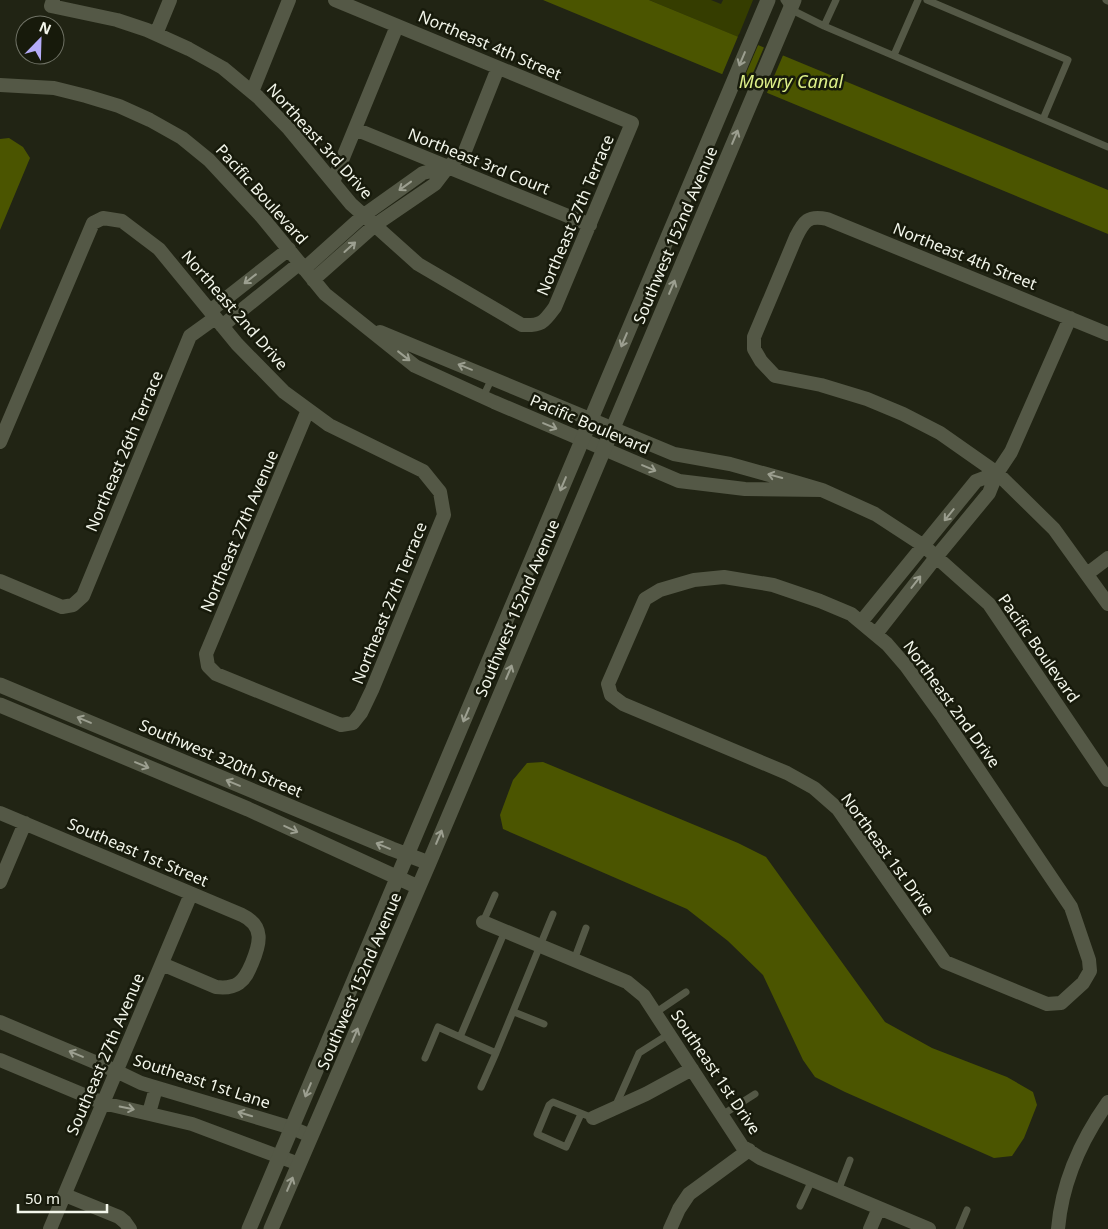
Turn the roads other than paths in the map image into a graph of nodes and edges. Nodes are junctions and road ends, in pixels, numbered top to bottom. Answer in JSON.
{"nodes":[{"id":1,"x":170,"y":0,"type":"edge"},
{"id":2,"x":289,"y":0,"type":"edge"},
{"id":3,"x":334,"y":0,"type":"edge"},
{"id":4,"x":768,"y":0,"type":"edge"},
{"id":5,"x":836,"y":0,"type":"edge"},
{"id":6,"x":918,"y":0,"type":"edge"},
{"id":7,"x":927,"y":0,"type":"edge"},
{"id":8,"x":52,"y":3,"type":"edge"},
{"id":9,"x":789,"y":3,"type":"edge"},
{"id":10,"x":397,"y":26,"type":"junction"},
{"id":11,"x":824,"y":26,"type":"junction"},
{"id":12,"x":156,"y":34,"type":"junction"},
{"id":13,"x":894,"y":55,"type":"junction"},
{"id":14,"x":498,"y":68,"type":"junction"},
{"id":15,"x":0,"y":85,"type":"edge"},
{"id":16,"x":252,"y":92,"type":"junction"},
{"id":17,"x":1043,"y":119,"type":"junction"},
{"id":18,"x":632,"y":123,"type":"joint"},
{"id":19,"x":355,"y":129,"type":"junction"},
{"id":20,"x":1108,"y":147,"type":"edge"},
{"id":21,"x":448,"y":167,"type":"junction"},
{"id":22,"x":333,"y":182,"type":"junction"},
{"id":23,"x":364,"y":215,"type":"junction"},
{"id":24,"x":375,"y":225,"type":"junction"},
{"id":25,"x":590,"y":225,"type":"junction"},
{"id":26,"x":288,"y":250,"type":"junction"},
{"id":27,"x":302,"y":266,"type":"junction"},
{"id":28,"x":313,"y":280,"type":"junction"},
{"id":29,"x":216,"y":318,"type":"junction"},
{"id":30,"x":547,"y":318,"type":"joint"},
{"id":31,"x":1070,"y":318,"type":"junction"},
{"id":32,"x":365,"y":326,"type":"junction"},
{"id":33,"x":1108,"y":334,"type":"edge"},
{"id":34,"x":492,"y":378,"type":"junction"},
{"id":35,"x":483,"y":397,"type":"junction"},
{"id":36,"x":308,"y":410,"type":"junction"},
{"id":37,"x":591,"y":419,"type":"junction"},
{"id":38,"x":613,"y":429,"type":"junction"},
{"id":39,"x":582,"y":440,"type":"junction"},
{"id":40,"x":0,"y":442,"type":"edge"},
{"id":41,"x":604,"y":449,"type":"junction"},
{"id":42,"x":997,"y":473,"type":"junction"},
{"id":43,"x":822,"y":490,"type":"junction"},
{"id":44,"x":968,"y":490,"type":"junction"},
{"id":45,"x":440,"y":492,"type":"joint"},
{"id":46,"x":982,"y":501,"type":"junction"},
{"id":47,"x":924,"y":546,"type":"junction"},
{"id":48,"x":937,"y":556,"type":"junction"},
{"id":49,"x":1108,"y":558,"type":"edge"},
{"id":50,"x":1087,"y":574,"type":"junction"},
{"id":51,"x":0,"y":581,"type":"edge"},
{"id":52,"x":884,"y":594,"type":"junction"},
{"id":53,"x":1108,"y":604,"type":"edge"},
{"id":54,"x":898,"y":605,"type":"junction"},
{"id":55,"x":861,"y":622,"type":"junction"},
{"id":56,"x":876,"y":634,"type":"junction"},
{"id":57,"x":0,"y":685,"type":"edge"},
{"id":58,"x":611,"y":695,"type":"joint"},
{"id":59,"x":0,"y":705,"type":"edge"},
{"id":60,"x":353,"y":723,"type":"joint"},
{"id":61,"x":1108,"y":780,"type":"edge"},
{"id":62,"x":0,"y":812,"type":"edge"},
{"id":63,"x":25,"y":823,"type":"junction"},
{"id":64,"x":407,"y":855,"type":"junction"},
{"id":65,"x":429,"y":863,"type":"junction"},
{"id":66,"x":397,"y":878,"type":"junction"},
{"id":67,"x":0,"y":882,"type":"edge"},
{"id":68,"x":418,"y":887,"type":"junction"},
{"id":69,"x":192,"y":894,"type":"junction"},
{"id":70,"x":495,"y":896,"type":"dead end"},
{"id":71,"x":553,"y":914,"type":"dead end"},
{"id":72,"x":483,"y":922,"type":"joint"},
{"id":73,"x":586,"y":928,"type":"dead end"},
{"id":74,"x":505,"y":932,"type":"junction"},
{"id":75,"x":540,"y":946,"type":"junction"},
{"id":76,"x":574,"y":960,"type":"junction"},
{"id":77,"x":162,"y":964,"type":"junction"},
{"id":78,"x":686,"y":992,"type":"dead end"},
{"id":79,"x":1047,"y":1004,"type":"joint"},
{"id":80,"x":514,"y":1012,"type":"junction"},
{"id":81,"x":655,"y":1014,"type":"junction"},
{"id":82,"x":0,"y":1022,"type":"edge"},
{"id":83,"x":544,"y":1024,"type":"dead end"},
{"id":84,"x":669,"y":1034,"type":"junction"},
{"id":85,"x":460,"y":1037,"type":"junction"},
{"id":86,"x":496,"y":1053,"type":"junction"},
{"id":87,"x":425,"y":1058,"type":"dead end"},
{"id":88,"x":0,"y":1060,"type":"edge"},
{"id":89,"x":692,"y":1069,"type":"junction"},
{"id":90,"x":116,"y":1071,"type":"junction"},
{"id":91,"x":481,"y":1087,"type":"dead end"},
{"id":92,"x":156,"y":1088,"type":"junction"},
{"id":93,"x":755,"y":1094,"type":"dead end"},
{"id":94,"x":1108,"y":1102,"type":"edge"},
{"id":95,"x":103,"y":1103,"type":"junction"},
{"id":96,"x":614,"y":1109,"type":"junction"},
{"id":97,"x":149,"y":1113,"type":"junction"},
{"id":98,"x":722,"y":1115,"type":"junction"},
{"id":99,"x":587,"y":1116,"type":"junction"},
{"id":100,"x":292,"y":1128,"type":"junction"},
{"id":101,"x":311,"y":1136,"type":"junction"},
{"id":102,"x":749,"y":1150,"type":"junction"},
{"id":103,"x":280,"y":1156,"type":"junction"},
{"id":104,"x":850,"y":1160,"type":"dead end"},
{"id":105,"x":299,"y":1164,"type":"junction"},
{"id":106,"x":812,"y":1180,"type":"junction"},
{"id":107,"x":838,"y":1191,"type":"junction"},
{"id":108,"x":65,"y":1195,"type":"junction"},
{"id":109,"x":800,"y":1206,"type":"dead end"},
{"id":110,"x":879,"y":1208,"type":"junction"},
{"id":111,"x":967,"y":1210,"type":"dead end"},
{"id":112,"x":129,"y":1228,"type":"edge"},
{"id":113,"x":50,"y":1229,"type":"edge"},
{"id":114,"x":249,"y":1229,"type":"edge"},
{"id":115,"x":271,"y":1229,"type":"edge"},
{"id":116,"x":670,"y":1229,"type":"edge"},
{"id":117,"x":870,"y":1229,"type":"edge"},
{"id":118,"x":929,"y":1229,"type":"edge"},
{"id":119,"x":959,"y":1229,"type":"edge"},
{"id":120,"x":1058,"y":1229,"type":"edge"}],
"edges":[{"from":1,"to":12,"type":"street"},
{"from":2,"to":16,"type":"street"},
{"from":3,"to":10,"type":"street","name":"Northeast 4th Street"},
{"from":4,"to":37,"type":"street","name":"Southwest 152nd Avenue","one_way":true},
{"from":5,"to":11,"type":"lane"},
{"from":6,"to":13,"type":"lane"},
{"from":7,"to":17,"type":"lane"},
{"from":8,"to":12,"type":"street","name":"Northeast 3rd Drive"},
{"from":9,"to":11,"type":"lane"},
{"from":38,"to":9,"type":"street","name":"Southwest 152nd Avenue","one_way":true},
{"from":10,"to":14,"type":"street","name":"Northeast 4th Street"},
{"from":10,"to":19,"type":"street"},
{"from":11,"to":13,"type":"lane"},
{"from":12,"to":16,"type":"street","name":"Northeast 3rd Drive"},
{"from":13,"to":17,"type":"lane"},
{"from":14,"to":18,"type":"street","name":"Northeast 4th Street"},
{"from":14,"to":21,"type":"street"},
{"from":15,"to":26,"type":"street","name":"Pacific Boulevard"},
{"from":16,"to":22,"type":"street","name":"Northeast 3rd Drive"},
{"from":17,"to":20,"type":"lane"},
{"from":18,"to":25,"type":"street","name":"Northeast 27th Terrace"},
{"from":19,"to":21,"type":"street","name":"Northeast 3rd Court"},
{"from":19,"to":22,"type":"street"},
{"from":21,"to":23,"type":"street","one_way":true},
{"from":21,"to":24,"type":"street"},
{"from":21,"to":25,"type":"street","name":"Northeast 3rd Court"},
{"from":22,"to":23,"type":"street","name":"Northeast 3rd Drive"},
{"from":23,"to":24,"type":"street","name":"Northeast 3rd Drive"},
{"from":23,"to":27,"type":"street"},
{"from":28,"to":24,"type":"street","one_way":true},
{"from":24,"to":30,"type":"street","name":"Northeast 3rd Drive"},
{"from":25,"to":30,"type":"street","name":"Northeast 27th Terrace"},
{"from":26,"to":27,"type":"street","name":"Pacific Boulevard"},
{"from":26,"to":29,"type":"street","one_way":true},
{"from":27,"to":28,"type":"street","name":"Pacific Boulevard"},
{"from":27,"to":29,"type":"street"},
{"from":28,"to":32,"type":"street","name":"Pacific Boulevard"},
{"from":29,"to":36,"type":"street","name":"Northeast 2nd Drive"},
{"from":29,"to":40,"type":"street","name":"Northeast 2nd Drive"},
{"from":29,"to":51,"type":"street","name":"Northeast 26th Terrace"},
{"from":31,"to":33,"type":"street","name":"Northeast 4th Street"},
{"from":31,"to":42,"type":"street"},
{"from":31,"to":42,"type":"street","name":"Northeast 4th Street"},
{"from":34,"to":32,"type":"street","name":"Pacific Boulevard","one_way":true},
{"from":32,"to":35,"type":"street","name":"Pacific Boulevard","one_way":true},
{"from":34,"to":35,"type":"lane"},
{"from":34,"to":37,"type":"street","name":"Pacific Boulevard"},
{"from":35,"to":39,"type":"street","name":"Pacific Boulevard","one_way":true},
{"from":36,"to":45,"type":"street","name":"Northeast 2nd Drive"},
{"from":36,"to":60,"type":"street","name":"Northeast 27th Avenue"},
{"from":37,"to":38,"type":"street","name":"Pacific Boulevard"},
{"from":37,"to":39,"type":"street","name":"Southwest 152nd Avenue"},
{"from":38,"to":41,"type":"street","name":"Southwest 152nd Avenue"},
{"from":43,"to":38,"type":"street","name":"Pacific Boulevard","one_way":true},
{"from":39,"to":41,"type":"street","name":"Pacific Boulevard"},
{"from":39,"to":64,"type":"street","name":"Southwest 152nd Avenue","one_way":true},
{"from":41,"to":43,"type":"street","name":"Pacific Boulevard","one_way":true},
{"from":65,"to":41,"type":"street","name":"Southwest 152nd Avenue","one_way":true},
{"from":42,"to":44,"type":"street"},
{"from":42,"to":46,"type":"street"},
{"from":42,"to":50,"type":"street"},
{"from":43,"to":47,"type":"street","name":"Pacific Boulevard"},
{"from":44,"to":46,"type":"street"},
{"from":44,"to":47,"type":"street","one_way":true},
{"from":45,"to":60,"type":"street","name":"Northeast 27th Terrace"},
{"from":46,"to":48,"type":"street"},
{"from":47,"to":48,"type":"street","name":"Pacific Boulevard"},
{"from":47,"to":52,"type":"street"},
{"from":54,"to":48,"type":"street","one_way":true},
{"from":48,"to":61,"type":"street","name":"Pacific Boulevard"},
{"from":49,"to":50,"type":"street"},
{"from":50,"to":53,"type":"street"},
{"from":52,"to":54,"type":"street"},
{"from":52,"to":55,"type":"street"},
{"from":54,"to":56,"type":"street"},
{"from":55,"to":56,"type":"street","name":"Northeast 2nd Drive"},
{"from":55,"to":58,"type":"street","name":"Northeast 2nd Drive"},
{"from":56,"to":79,"type":"street","name":"Northeast 2nd Drive"},
{"from":64,"to":57,"type":"street","name":"Southwest 320th Street","one_way":true},
{"from":58,"to":79,"type":"street","name":"Northeast 1st Drive"},
{"from":59,"to":66,"type":"street","one_way":true},
{"from":62,"to":63,"type":"street","name":"Southeast 1st Street"},
{"from":63,"to":67,"type":"street"},
{"from":63,"to":69,"type":"street","name":"Southeast 1st Street"},
{"from":64,"to":65,"type":"street","name":"Southwest 320th Street"},
{"from":64,"to":66,"type":"street","name":"Southwest 152nd Avenue"},
{"from":65,"to":68,"type":"street","name":"Southwest 152nd Avenue"},
{"from":66,"to":68,"type":"street"},
{"from":66,"to":100,"type":"street","name":"Southwest 152nd Avenue","one_way":true},
{"from":101,"to":68,"type":"street","name":"Southwest 152nd Avenue","one_way":true},
{"from":69,"to":77,"type":"street","name":"Southeast 27th Avenue"},
{"from":69,"to":77,"type":"street","name":"Southeast 1st Street"},
{"from":70,"to":72,"type":"lane"},
{"from":71,"to":75,"type":"lane"},
{"from":72,"to":74,"type":"street","name":"Southeast 1st Drive"},
{"from":73,"to":76,"type":"lane"},
{"from":74,"to":75,"type":"street","name":"Southeast 1st Drive"},
{"from":74,"to":85,"type":"lane"},
{"from":75,"to":76,"type":"street","name":"Southeast 1st Drive"},
{"from":75,"to":80,"type":"lane"},
{"from":76,"to":81,"type":"street","name":"Southeast 1st Drive"},
{"from":77,"to":90,"type":"street","name":"Southeast 27th Avenue"},
{"from":78,"to":81,"type":"lane"},
{"from":80,"to":83,"type":"lane"},
{"from":80,"to":86,"type":"lane"},
{"from":81,"to":84,"type":"street","name":"Southeast 1st Drive"},
{"from":90,"to":82,"type":"street","name":"Southeast 1st Lane","one_way":true},
{"from":84,"to":89,"type":"street","name":"Southeast 1st Drive"},
{"from":84,"to":96,"type":"lane"},
{"from":85,"to":86,"type":"lane"},
{"from":85,"to":87,"type":"lane"},
{"from":86,"to":91,"type":"lane"},
{"from":88,"to":95,"type":"street"},
{"from":89,"to":96,"type":"street"},
{"from":89,"to":98,"type":"street","name":"Southeast 1st Drive"},
{"from":90,"to":92,"type":"street","name":"Southeast 1st Lane"},
{"from":90,"to":95,"type":"street","name":"Southeast 27th Avenue"},
{"from":92,"to":97,"type":"street"},
{"from":100,"to":92,"type":"street","name":"Southeast 1st Lane","one_way":true},
{"from":93,"to":98,"type":"lane"},
{"from":94,"to":120,"type":"street"},
{"from":95,"to":97,"type":"street","one_way":true},
{"from":95,"to":108,"type":"street","name":"Southeast 27th Avenue"},
{"from":96,"to":99,"type":"street"},
{"from":97,"to":103,"type":"street"},
{"from":98,"to":102,"type":"street","name":"Southeast 1st Drive"},
{"from":99,"to":99,"type":"lane"},
{"from":100,"to":101,"type":"street","name":"Southeast 1st Lane"},
{"from":100,"to":103,"type":"street","name":"Southwest 152nd Avenue"},
{"from":101,"to":105,"type":"street","name":"Southwest 152nd Avenue"},
{"from":102,"to":106,"type":"street","name":"Southeast 1st Drive"},
{"from":102,"to":116,"type":"street"},
{"from":103,"to":105,"type":"street"},
{"from":103,"to":114,"type":"street","name":"Southwest 152nd Avenue"},
{"from":104,"to":107,"type":"lane"},
{"from":115,"to":105,"type":"street","name":"Southwest 152nd Avenue","one_way":true},
{"from":106,"to":107,"type":"street","name":"Southeast 1st Drive"},
{"from":106,"to":109,"type":"lane"},
{"from":107,"to":110,"type":"street","name":"Southeast 1st Drive"},
{"from":108,"to":112,"type":"street"},
{"from":108,"to":113,"type":"street","name":"Southeast 27th Avenue"},
{"from":110,"to":117,"type":"street"},
{"from":110,"to":118,"type":"street","name":"Southeast 1st Drive"},
{"from":111,"to":119,"type":"lane"}]}
